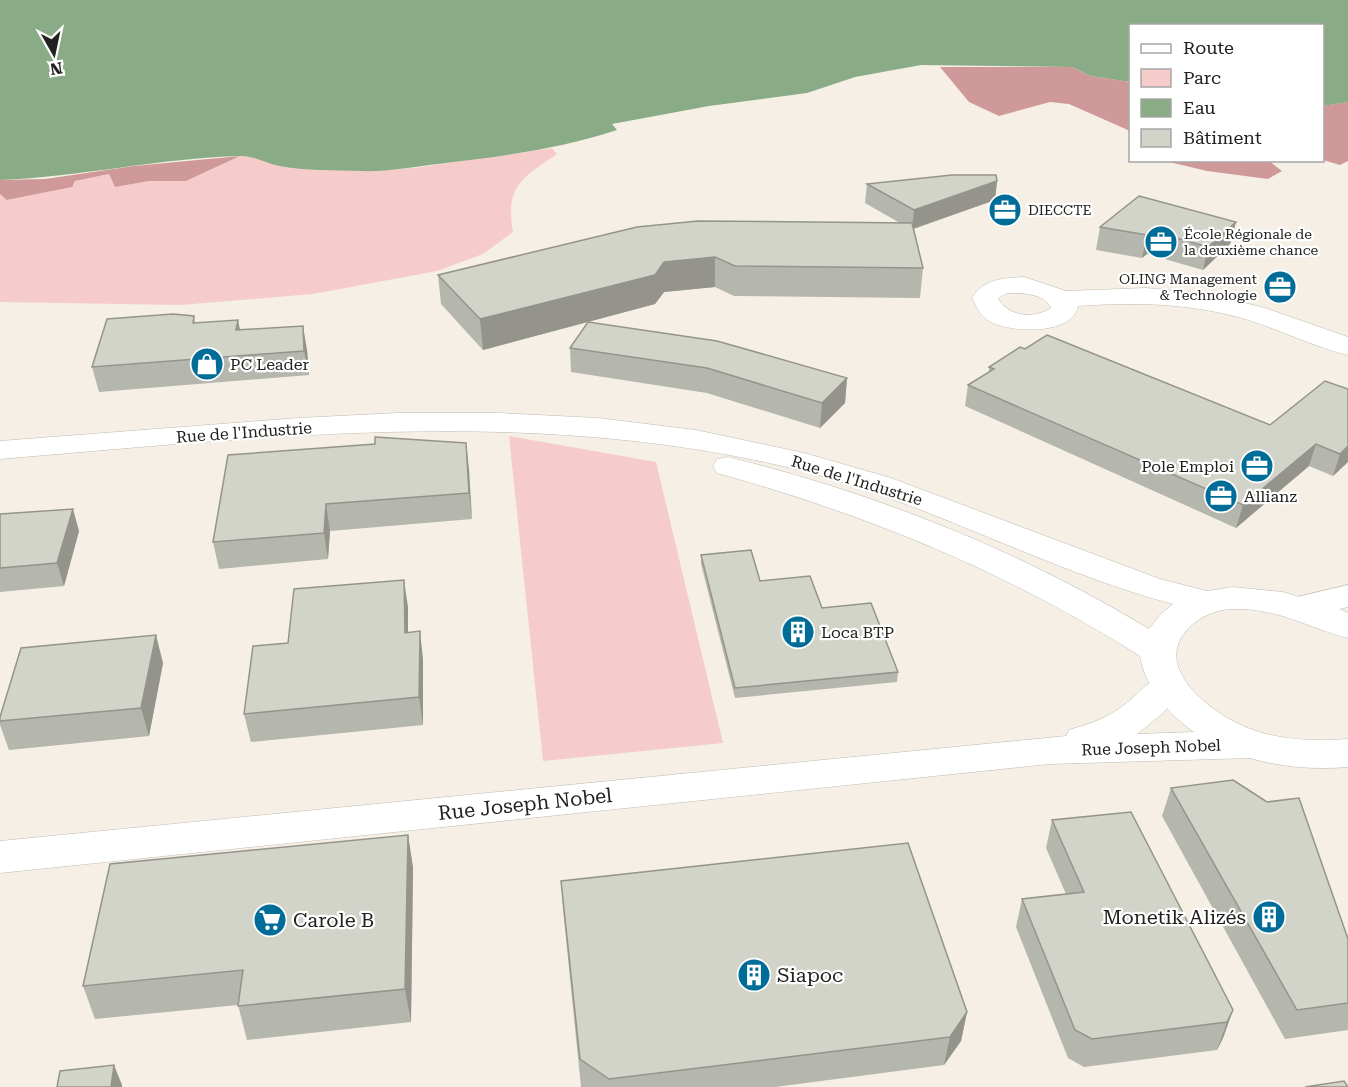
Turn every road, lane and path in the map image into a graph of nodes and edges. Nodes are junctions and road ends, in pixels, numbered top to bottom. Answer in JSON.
{"nodes":[{"id":1,"x":1062,"y":299,"type":"dead end"},
{"id":2,"x":1348,"y":347,"type":"edge"},
{"id":3,"x":487,"y":421,"type":"junction"},
{"id":4,"x":0,"y":450,"type":"edge"},
{"id":5,"x":1348,"y":596,"type":"edge"},
{"id":6,"x":1211,"y":603,"type":"junction"},
{"id":7,"x":1301,"y":607,"type":"junction"},
{"id":8,"x":1348,"y":627,"type":"edge"},
{"id":9,"x":1164,"y":668,"type":"junction"},
{"id":10,"x":1251,"y":744,"type":"junction"},
{"id":11,"x":1050,"y":750,"type":"junction"},
{"id":12,"x":1348,"y":753,"type":"edge"},
{"id":13,"x":0,"y":857,"type":"edge"}],
"edges":[{"from":1,"to":2,"type":"main road"},
{"from":3,"to":4,"type":"main road","name":"Rue de l'Industrie"},
{"from":3,"to":6,"type":"main road","name":"Rue de l'Industrie"},
{"from":3,"to":9,"type":"main road","name":"Rue de l'Industrie"},
{"from":5,"to":7,"type":"main road"},
{"from":6,"to":7,"type":"main road","name":"Rue de l'Industrie"},
{"from":6,"to":9,"type":"main road","name":"Rue de l'Industrie"},
{"from":7,"to":8,"type":"main road","name":"Rue de l'Industrie"},
{"from":9,"to":10,"type":"main road","name":"Rue de l'Industrie"},
{"from":9,"to":11,"type":"main road","name":"Rue Joseph Nobel"},
{"from":10,"to":11,"type":"main road","name":"Rue Joseph Nobel"},
{"from":10,"to":12,"type":"main road","name":"Rue de l'Industrie"},
{"from":11,"to":13,"type":"main road","name":"Rue Joseph Nobel"}]}
